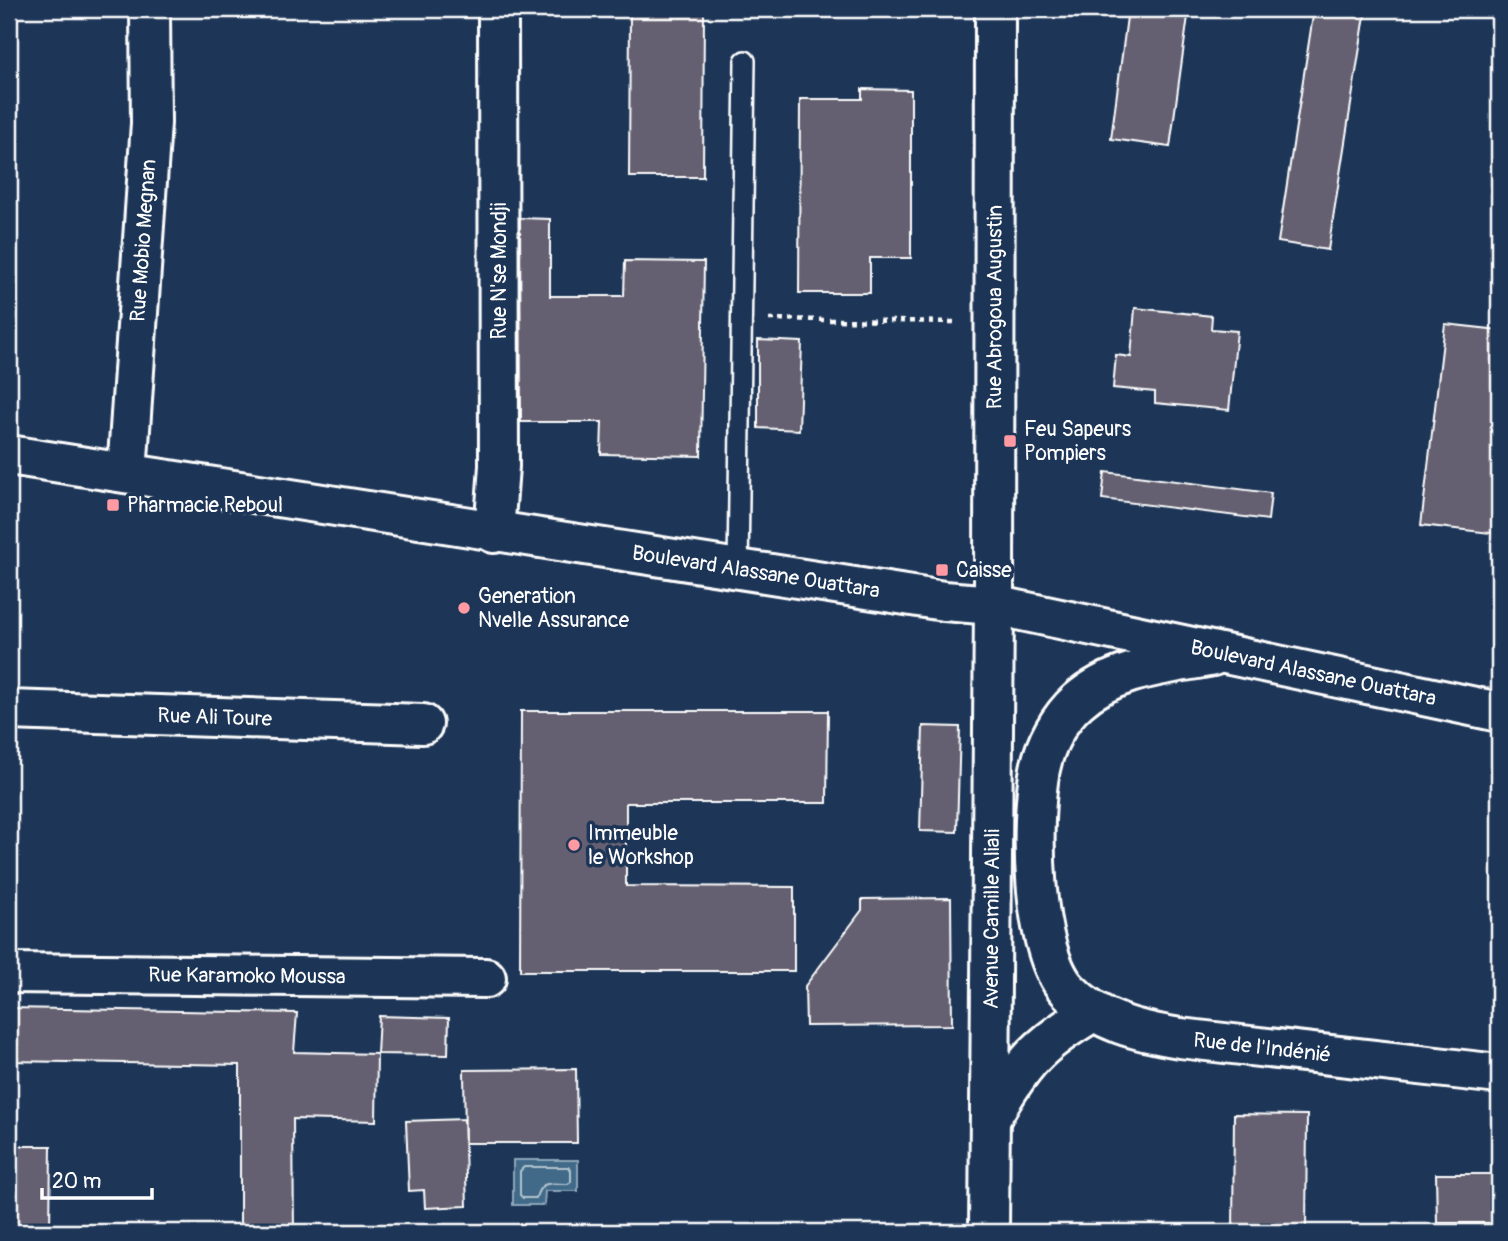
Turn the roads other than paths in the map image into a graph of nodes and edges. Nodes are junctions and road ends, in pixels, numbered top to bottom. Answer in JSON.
{"nodes":[{"id":1,"x":150,"y":9,"type":"edge"},
{"id":2,"x":498,"y":9,"type":"edge"},
{"id":3,"x":995,"y":9,"type":"edge"},
{"id":4,"x":745,"y":61,"type":"dead end"},
{"id":5,"x":9,"y":455,"type":"edge"},
{"id":6,"x":127,"y":473,"type":"junction"},
{"id":7,"x":494,"y":533,"type":"junction"},
{"id":8,"x":738,"y":570,"type":"junction"},
{"id":9,"x":994,"y":606,"type":"junction"},
{"id":10,"x":1229,"y":653,"type":"junction"},
{"id":11,"x":9,"y":710,"type":"edge"},
{"id":12,"x":1499,"y":712,"type":"edge"},
{"id":13,"x":423,"y":724,"type":"dead end"},
{"id":14,"x":9,"y":973,"type":"edge"},
{"id":15,"x":486,"y":978,"type":"dead end"},
{"id":16,"x":1093,"y":1012,"type":"junction"},
{"id":17,"x":1499,"y":1074,"type":"edge"},
{"id":18,"x":991,"y":1118,"type":"junction"},
{"id":19,"x":989,"y":1232,"type":"edge"}],
"edges":[{"from":1,"to":6,"type":"main road","name":"Rue Mobio Megnan"},
{"from":2,"to":7,"type":"main road","name":"Rue N'se Mondji"},
{"from":3,"to":9,"type":"main road","name":"Rue Abrogoua Augustin"},
{"from":4,"to":8,"type":"lane"},
{"from":5,"to":6,"type":"main road","name":"Boulevard Alassane Ouattara"},
{"from":6,"to":7,"type":"main road","name":"Boulevard Alassane Ouattara"},
{"from":7,"to":8,"type":"main road","name":"Boulevard Alassane Ouattara"},
{"from":8,"to":9,"type":"main road","name":"Boulevard Alassane Ouattara"},
{"from":9,"to":10,"type":"main road","name":"Boulevard Alassane Ouattara"},
{"from":9,"to":18,"type":"main road","name":"Avenue Camille Aliali"},
{"from":10,"to":12,"type":"main road","name":"Boulevard Alassane Ouattara"},
{"from":10,"to":16,"type":"main road","name":"Rue de l'Indénié"},
{"from":11,"to":13,"type":"main road","name":"Rue Ali Toure"},
{"from":14,"to":15,"type":"main road","name":"Rue Karamoko Moussa"},
{"from":16,"to":17,"type":"main road","name":"Rue de l'Indénié"},
{"from":16,"to":18,"type":"main road"},
{"from":18,"to":19,"type":"main road","name":"Avenue Camille Aliali"}]}
